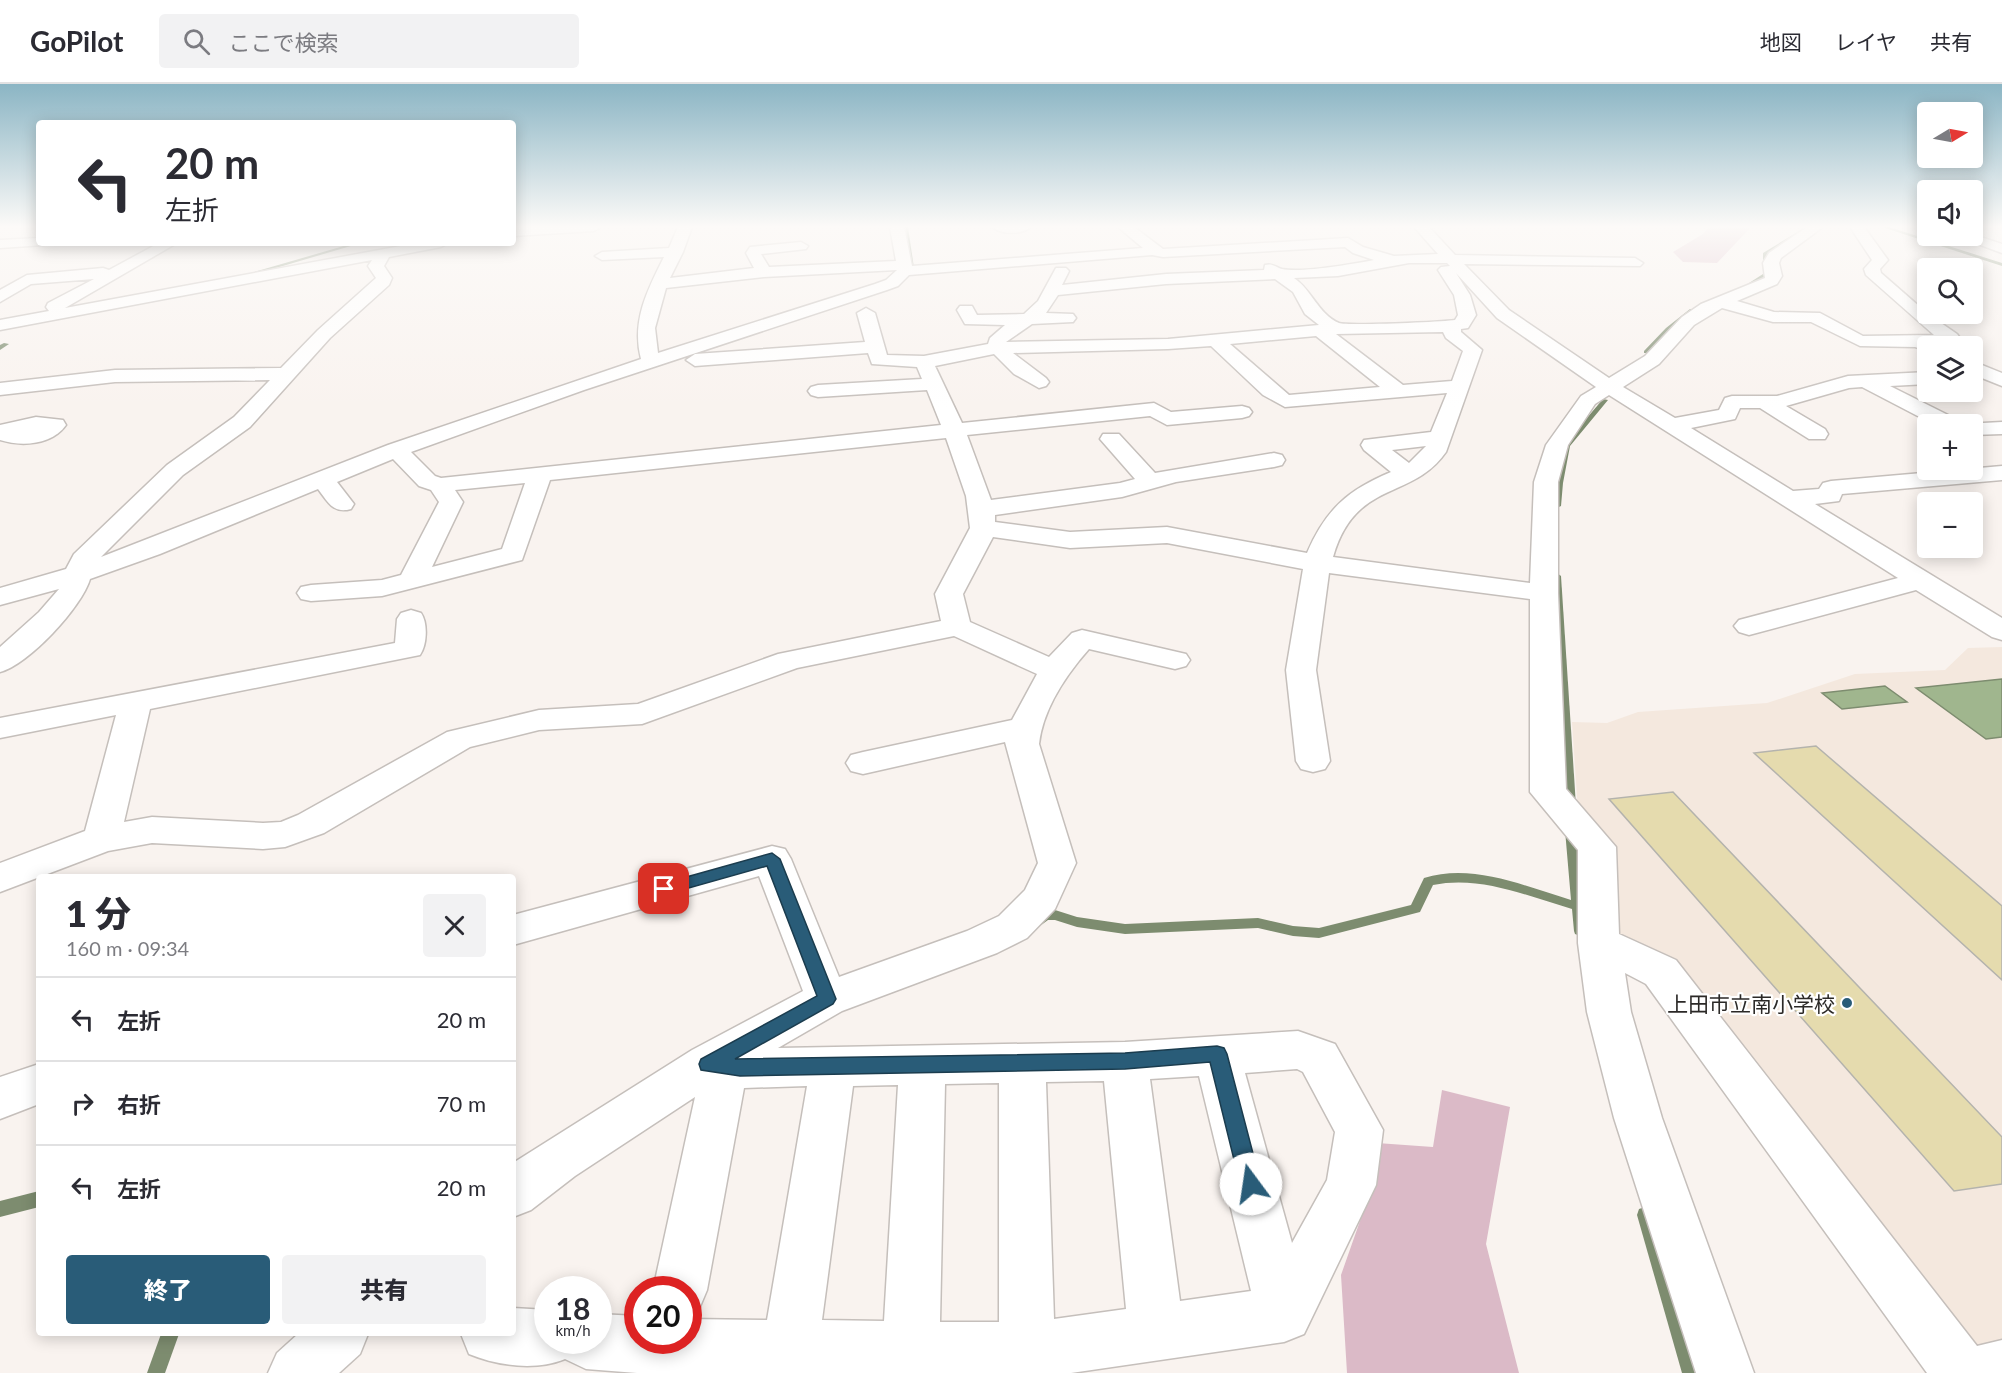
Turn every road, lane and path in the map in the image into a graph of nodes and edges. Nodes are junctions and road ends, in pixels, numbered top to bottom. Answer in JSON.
{"nodes":[{"id":1,"x":16,"y":287,"type":"edge"},
{"id":2,"x":88,"y":287,"type":"edge"},
{"id":3,"x":203,"y":287,"type":"edge"},
{"id":4,"x":377,"y":287,"type":"edge"},
{"id":5,"x":657,"y":287,"type":"edge"},
{"id":6,"x":881,"y":287,"type":"edge"},
{"id":7,"x":1053,"y":287,"type":"edge"},
{"id":8,"x":1107,"y":287,"type":"edge"},
{"id":9,"x":1297,"y":287,"type":"edge"},
{"id":10,"x":1457,"y":287,"type":"edge"},
{"id":11,"x":1477,"y":287,"type":"edge"},
{"id":12,"x":1756,"y":287,"type":"edge"},
{"id":13,"x":1888,"y":287,"type":"edge"},
{"id":14,"x":1051,"y":291,"type":"junction"},
{"id":15,"x":0,"y":297,"type":"edge"},
{"id":16,"x":1721,"y":302,"type":"junction"},
{"id":17,"x":966,"y":310,"type":"dead end"},
{"id":18,"x":866,"y":313,"type":"dead end"},
{"id":19,"x":1067,"y":318,"type":"dead end"},
{"id":20,"x":32,"y":319,"type":"junction"},
{"id":21,"x":1023,"y":319,"type":"junction"},
{"id":22,"x":0,"y":325,"type":"edge"},
{"id":23,"x":1453,"y":326,"type":"junction"},
{"id":24,"x":1328,"y":330,"type":"junction"},
{"id":25,"x":1948,"y":336,"type":"edge"},
{"id":26,"x":0,"y":339,"type":"edge"},
{"id":27,"x":1214,"y":339,"type":"junction"},
{"id":28,"x":1917,"y":344,"type":"edge"},
{"id":29,"x":875,"y":347,"type":"junction"},
{"id":30,"x":998,"y":348,"type":"junction"},
{"id":31,"x":651,"y":362,"type":"junction"},
{"id":32,"x":924,"y":362,"type":"junction"},
{"id":33,"x":285,"y":374,"type":"junction"},
{"id":34,"x":1917,"y":379,"type":"edge"},
{"id":35,"x":1863,"y":381,"type":"junction"},
{"id":36,"x":1039,"y":382,"type":"dead end"},
{"id":37,"x":934,"y":384,"type":"junction"},
{"id":38,"x":1459,"y":386,"type":"junction"},
{"id":39,"x":1608,"y":386,"type":"junction"},
{"id":40,"x":0,"y":389,"type":"edge"},
{"id":41,"x":818,"y":392,"type":"dead end"},
{"id":42,"x":1398,"y":392,"type":"junction"},
{"id":43,"x":1764,"y":402,"type":"junction"},
{"id":44,"x":1242,"y":412,"type":"dead end"},
{"id":45,"x":1928,"y":414,"type":"edge"},
{"id":46,"x":1673,"y":425,"type":"junction"},
{"id":47,"x":2002,"y":428,"type":"edge"},
{"id":48,"x":1983,"y":429,"type":"edge"},
{"id":49,"x":954,"y":432,"type":"junction"},
{"id":50,"x":1817,"y":434,"type":"dead end"},
{"id":51,"x":1441,"y":438,"type":"junction"},
{"id":52,"x":1111,"y":439,"type":"dead end"},
{"id":53,"x":397,"y":450,"type":"junction"},
{"id":54,"x":1274,"y":460,"type":"dead end"},
{"id":55,"x":2002,"y":472,"type":"edge"},
{"id":56,"x":540,"y":474,"type":"junction"},
{"id":57,"x":1409,"y":474,"type":"junction"},
{"id":58,"x":322,"y":479,"type":"junction"},
{"id":59,"x":1150,"y":482,"type":"junction"},
{"id":60,"x":439,"y":485,"type":"junction"},
{"id":61,"x":1792,"y":498,"type":"junction"},
{"id":62,"x":342,"y":504,"type":"dead end"},
{"id":63,"x":982,"y":518,"type":"junction"},
{"id":64,"x":1316,"y":563,"type":"junction"},
{"id":65,"x":75,"y":574,"type":"junction"},
{"id":66,"x":412,"y":580,"type":"junction"},
{"id":67,"x":1921,"y":580,"type":"junction"},
{"id":68,"x":310,"y":593,"type":"dead end"},
{"id":69,"x":1544,"y":593,"type":"junction"},
{"id":70,"x":0,"y":597,"type":"edge"},
{"id":71,"x":411,"y":619,"type":"dead end"},
{"id":72,"x":1749,"y":626,"type":"dead end"},
{"id":73,"x":957,"y":627,"type":"junction"},
{"id":74,"x":2002,"y":631,"type":"edge"},
{"id":75,"x":1175,"y":660,"type":"dead end"},
{"id":76,"x":0,"y":663,"type":"edge"},
{"id":77,"x":1054,"y":670,"type":"junction"},
{"id":78,"x":136,"y":701,"type":"junction"},
{"id":79,"x":0,"y":728,"type":"edge"},
{"id":80,"x":1024,"y":728,"type":"junction"},
{"id":81,"x":1313,"y":761,"type":"dead end"},
{"id":82,"x":863,"y":763,"type":"dead end"},
{"id":83,"x":101,"y":838,"type":"junction"},
{"id":84,"x":0,"y":878,"type":"edge"},
{"id":85,"x":516,"y":929,"type":"edge"},
{"id":86,"x":1599,"y":944,"type":"junction"},
{"id":87,"x":827,"y":999,"type":"junction"},
{"id":88,"x":1217,"y":1054,"type":"junction"},
{"id":89,"x":1125,"y":1061,"type":"junction"},
{"id":90,"x":1022,"y":1063,"type":"junction"},
{"id":91,"x":922,"y":1064,"type":"junction"},
{"id":92,"x":716,"y":1065,"type":"junction"},
{"id":93,"x":833,"y":1066,"type":"junction"},
{"id":94,"x":36,"y":1085,"type":"edge"},
{"id":95,"x":0,"y":1098,"type":"edge"},
{"id":96,"x":516,"y":1191,"type":"edge"},
{"id":97,"x":682,"y":1276,"type":"edge"},
{"id":98,"x":1284,"y":1314,"type":"junction"},
{"id":99,"x":1156,"y":1332,"type":"junction"},
{"id":100,"x":338,"y":1336,"type":"edge"},
{"id":101,"x":516,"y":1336,"type":"edge"},
{"id":102,"x":534,"y":1337,"type":"edge"},
{"id":103,"x":702,"y":1345,"type":"edge"},
{"id":104,"x":790,"y":1348,"type":"junction"},
{"id":105,"x":911,"y":1350,"type":"junction"},
{"id":106,"x":1027,"y":1351,"type":"junction"},
{"id":107,"x":2002,"y":1369,"type":"edge"},
{"id":108,"x":297,"y":1373,"type":"edge"},
{"id":109,"x":1725,"y":1373,"type":"edge"},
{"id":110,"x":1962,"y":1373,"type":"edge"},
{"id":111,"x":1982,"y":1373,"type":"edge"}],
"edges":[{"from":1,"to":15,"type":"street"},
{"from":2,"to":20,"type":"street"},
{"from":3,"to":20,"type":"street"},
{"from":4,"to":33,"type":"street"},
{"from":5,"to":31,"type":"street"},
{"from":6,"to":31,"type":"street"},
{"from":7,"to":14,"type":"street"},
{"from":8,"to":14,"type":"street"},
{"from":9,"to":24,"type":"street"},
{"from":10,"to":23,"type":"street"},
{"from":11,"to":39,"type":"street"},
{"from":12,"to":16,"type":"street"},
{"from":13,"to":25,"type":"street"},
{"from":14,"to":21,"type":"street"},
{"from":16,"to":28,"type":"street"},
{"from":16,"to":39,"type":"street"},
{"from":17,"to":21,"type":"street"},
{"from":18,"to":29,"type":"street"},
{"from":19,"to":21,"type":"street"},
{"from":20,"to":22,"type":"street"},
{"from":20,"to":26,"type":"street"},
{"from":21,"to":30,"type":"street"},
{"from":23,"to":24,"type":"street"},
{"from":23,"to":38,"type":"street"},
{"from":24,"to":27,"type":"street"},
{"from":24,"to":42,"type":"street"},
{"from":27,"to":30,"type":"street"},
{"from":27,"to":42,"type":"street"},
{"from":29,"to":31,"type":"street"},
{"from":29,"to":32,"type":"street"},
{"from":30,"to":32,"type":"street"},
{"from":30,"to":36,"type":"street"},
{"from":31,"to":53,"type":"street"},
{"from":32,"to":37,"type":"street"},
{"from":33,"to":40,"type":"street"},
{"from":33,"to":65,"type":"street"},
{"from":34,"to":35,"type":"street"},
{"from":35,"to":43,"type":"street"},
{"from":35,"to":45,"type":"street"},
{"from":37,"to":41,"type":"street"},
{"from":37,"to":49,"type":"street"},
{"from":38,"to":42,"type":"street"},
{"from":38,"to":51,"type":"street"},
{"from":39,"to":46,"type":"street"},
{"from":39,"to":69,"type":"street"},
{"from":43,"to":46,"type":"street"},
{"from":43,"to":50,"type":"street"},
{"from":44,"to":49,"type":"street"},
{"from":46,"to":61,"type":"street"},
{"from":47,"to":48,"type":"street"},
{"from":49,"to":56,"type":"street"},
{"from":49,"to":63,"type":"street"},
{"from":51,"to":57,"type":"street"},
{"from":51,"to":57,"type":"street"},
{"from":52,"to":59,"type":"street"},
{"from":53,"to":58,"type":"street"},
{"from":53,"to":60,"type":"street"},
{"from":54,"to":59,"type":"street"},
{"from":55,"to":61,"type":"street"},
{"from":56,"to":60,"type":"street"},
{"from":56,"to":66,"type":"street"},
{"from":57,"to":64,"type":"street"},
{"from":58,"to":62,"type":"street"},
{"from":58,"to":65,"type":"street"},
{"from":59,"to":63,"type":"street"},
{"from":60,"to":66,"type":"street"},
{"from":61,"to":67,"type":"street"},
{"from":63,"to":64,"type":"street"},
{"from":63,"to":73,"type":"street"},
{"from":64,"to":69,"type":"street"},
{"from":64,"to":81,"type":"street"},
{"from":65,"to":70,"type":"street"},
{"from":65,"to":76,"type":"street"},
{"from":66,"to":68,"type":"street"},
{"from":67,"to":72,"type":"street"},
{"from":67,"to":74,"type":"street"},
{"from":69,"to":86,"type":"street"},
{"from":71,"to":78,"type":"street"},
{"from":73,"to":77,"type":"street"},
{"from":73,"to":83,"type":"street"},
{"from":75,"to":77,"type":"street"},
{"from":77,"to":80,"type":"street"},
{"from":78,"to":79,"type":"street"},
{"from":78,"to":83,"type":"street"},
{"from":80,"to":82,"type":"street"},
{"from":80,"to":87,"type":"street"},
{"from":83,"to":84,"type":"street"},
{"from":85,"to":87,"type":"street"},
{"from":86,"to":109,"type":"street"},
{"from":86,"to":110,"type":"street"},
{"from":87,"to":92,"type":"street"},
{"from":88,"to":89,"type":"street"},
{"from":88,"to":98,"type":"street"},
{"from":88,"to":98,"type":"street"},
{"from":89,"to":90,"type":"street"},
{"from":89,"to":99,"type":"street"},
{"from":90,"to":91,"type":"street"},
{"from":90,"to":106,"type":"street"},
{"from":91,"to":93,"type":"street"},
{"from":91,"to":105,"type":"street"},
{"from":92,"to":93,"type":"street"},
{"from":92,"to":96,"type":"street"},
{"from":92,"to":97,"type":"street"},
{"from":93,"to":104,"type":"street"},
{"from":94,"to":95,"type":"street"},
{"from":98,"to":99,"type":"street"},
{"from":99,"to":106,"type":"street"},
{"from":100,"to":108,"type":"street"},
{"from":101,"to":102,"type":"street"},
{"from":103,"to":104,"type":"street"},
{"from":104,"to":105,"type":"street"},
{"from":105,"to":106,"type":"street"},
{"from":107,"to":111,"type":"street"}]}
